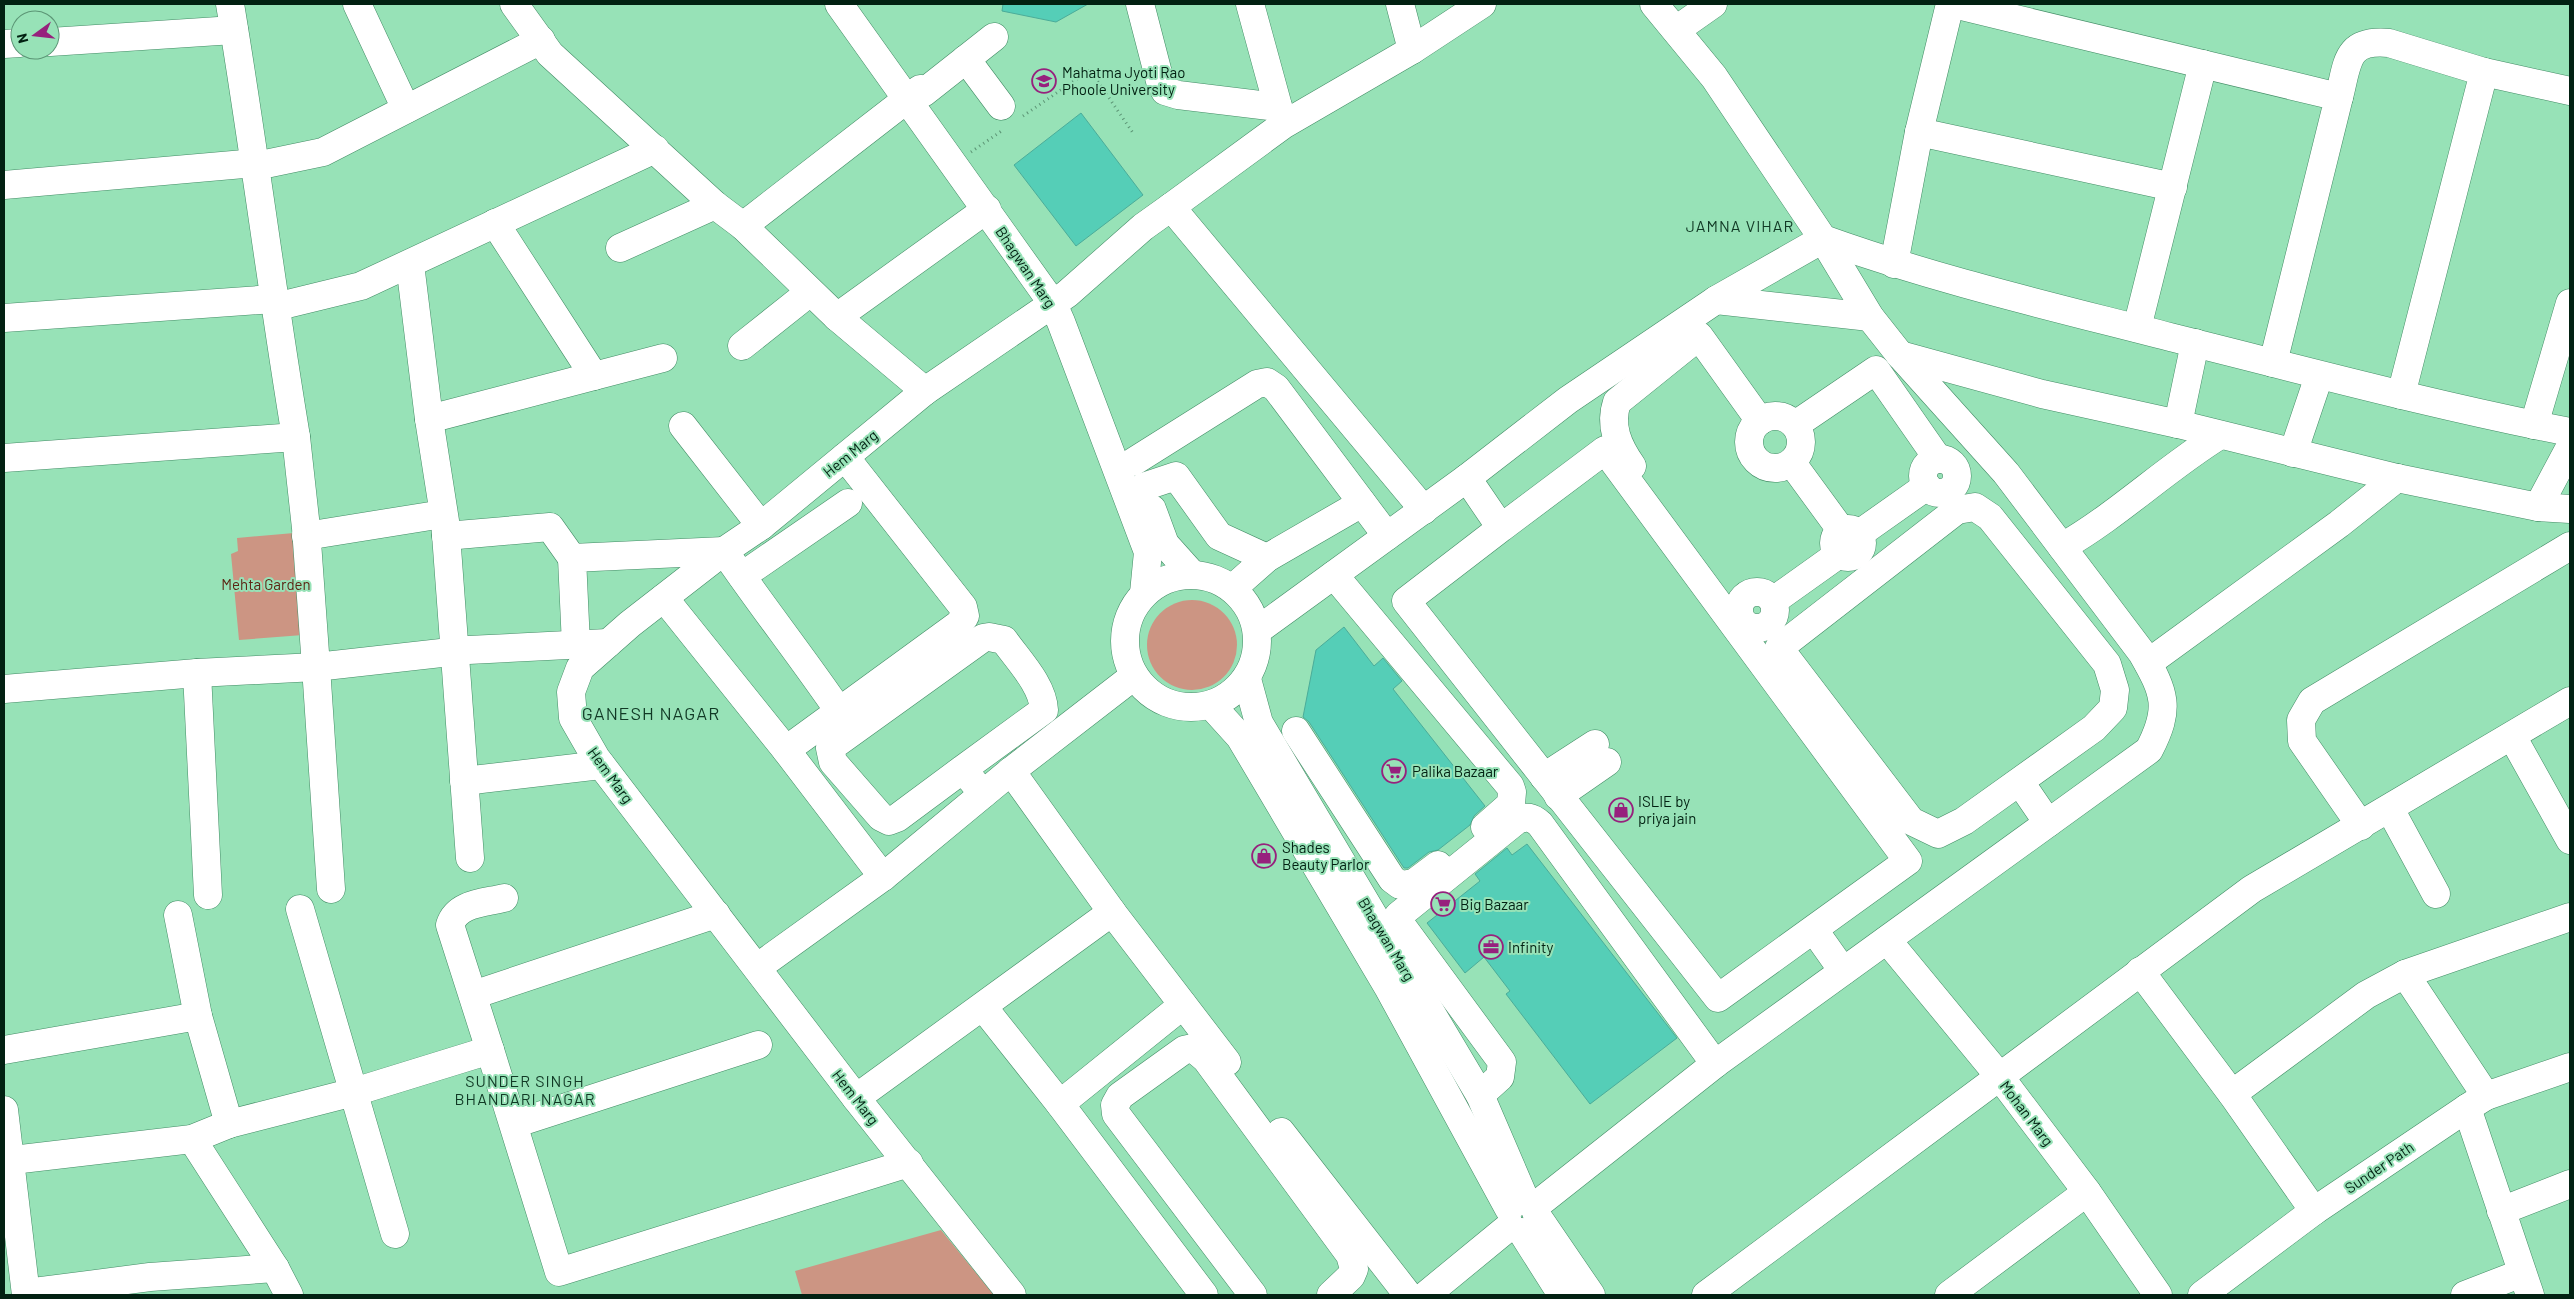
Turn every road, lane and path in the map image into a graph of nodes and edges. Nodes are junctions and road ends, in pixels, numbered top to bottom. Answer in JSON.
{"nodes":[{"id":1,"x":230,"y":4,"type":"edge"},
{"id":2,"x":357,"y":4,"type":"edge"},
{"id":3,"x":514,"y":4,"type":"edge"},
{"id":4,"x":839,"y":4,"type":"edge"},
{"id":5,"x":861,"y":4,"type":"edge"},
{"id":6,"x":1140,"y":4,"type":"edge"},
{"id":7,"x":1250,"y":4,"type":"edge"},
{"id":8,"x":1400,"y":4,"type":"edge"},
{"id":9,"x":1482,"y":4,"type":"edge"},
{"id":10,"x":1654,"y":4,"type":"edge"},
{"id":11,"x":1713,"y":4,"type":"edge"},
{"id":12,"x":1951,"y":4,"type":"edge"},
{"id":13,"x":234,"y":30,"type":"junction"},
{"id":14,"x":1676,"y":30,"type":"junction"},
{"id":15,"x":994,"y":37,"type":"dead end"},
{"id":16,"x":541,"y":40,"type":"junction"},
{"id":17,"x":60,"y":41,"type":"edge"},
{"id":18,"x":1412,"y":50,"type":"junction"},
{"id":19,"x":966,"y":59,"type":"junction"},
{"id":20,"x":2203,"y":64,"type":"junction"},
{"id":21,"x":2484,"y":72,"type":"junction"},
{"id":22,"x":2570,"y":91,"type":"edge"},
{"id":23,"x":917,"y":93,"type":"junction"},
{"id":24,"x":2338,"y":97,"type":"junction"},
{"id":25,"x":406,"y":109,"type":"junction"},
{"id":26,"x":1281,"y":116,"type":"junction"},
{"id":27,"x":1008,"y":118,"type":"junction"},
{"id":28,"x":1919,"y":132,"type":"junction"},
{"id":29,"x":1133,"y":133,"type":"dead end"},
{"id":30,"x":655,"y":149,"type":"junction"},
{"id":31,"x":966,"y":155,"type":"junction"},
{"id":32,"x":256,"y":165,"type":"junction"},
{"id":33,"x":4,"y":185,"type":"edge"},
{"id":34,"x":2173,"y":187,"type":"junction"},
{"id":35,"x":715,"y":205,"type":"junction"},
{"id":36,"x":1171,"y":207,"type":"junction"},
{"id":37,"x":986,"y":209,"type":"junction"},
{"id":38,"x":495,"y":223,"type":"junction"},
{"id":39,"x":743,"y":226,"type":"junction"},
{"id":40,"x":1823,"y":239,"type":"junction"},
{"id":41,"x":620,"y":248,"type":"dead end"},
{"id":42,"x":410,"y":264,"type":"junction"},
{"id":43,"x":1894,"y":264,"type":"junction"},
{"id":44,"x":810,"y":292,"type":"junction"},
{"id":45,"x":1060,"y":299,"type":"junction"},
{"id":46,"x":1716,"y":300,"type":"junction"},
{"id":47,"x":274,"y":303,"type":"junction"},
{"id":48,"x":2570,"y":303,"type":"edge"},
{"id":49,"x":837,"y":317,"type":"junction"},
{"id":50,"x":1870,"y":317,"type":"junction"},
{"id":51,"x":4,"y":318,"type":"edge"},
{"id":52,"x":1694,"y":327,"type":"junction"},
{"id":53,"x":2137,"y":328,"type":"junction"},
{"id":54,"x":2195,"y":343,"type":"junction"},
{"id":55,"x":742,"y":346,"type":"dead end"},
{"id":56,"x":1900,"y":355,"type":"junction"},
{"id":57,"x":663,"y":358,"type":"dead end"},
{"id":58,"x":2273,"y":363,"type":"junction"},
{"id":59,"x":594,"y":376,"type":"junction"},
{"id":60,"x":2319,"y":376,"type":"junction"},
{"id":61,"x":925,"y":391,"type":"junction"},
{"id":62,"x":2401,"y":395,"type":"junction"},
{"id":63,"x":429,"y":419,"type":"junction"},
{"id":64,"x":1760,"y":421,"type":"junction"},
{"id":65,"x":2178,"y":424,"type":"junction"},
{"id":66,"x":1795,"y":425,"type":"junction"},
{"id":67,"x":2534,"y":425,"type":"junction"},
{"id":68,"x":683,"y":426,"type":"dead end"},
{"id":69,"x":2570,"y":432,"type":"edge"},
{"id":70,"x":2220,"y":435,"type":"junction"},
{"id":71,"x":296,"y":437,"type":"junction"},
{"id":72,"x":1166,"y":441,"type":"junction"},
{"id":73,"x":2570,"y":447,"type":"edge"},
{"id":74,"x":2293,"y":453,"type":"junction"},
{"id":75,"x":845,"y":456,"type":"junction"},
{"id":76,"x":4,"y":458,"type":"edge"},
{"id":77,"x":1133,"y":462,"type":"junction"},
{"id":78,"x":1792,"y":463,"type":"junction"},
{"id":79,"x":1176,"y":476,"type":"junction"},
{"id":80,"x":1467,"y":478,"type":"junction"},
{"id":81,"x":2397,"y":478,"type":"junction"},
{"id":82,"x":1143,"y":487,"type":"junction"},
{"id":83,"x":848,"y":503,"type":"dead end"},
{"id":84,"x":1362,"y":503,"type":"junction"},
{"id":85,"x":2538,"y":507,"type":"junction"},
{"id":86,"x":2570,"y":509,"type":"edge"},
{"id":87,"x":1424,"y":510,"type":"junction"},
{"id":88,"x":445,"y":525,"type":"junction"},
{"id":89,"x":761,"y":526,"type":"junction"},
{"id":90,"x":1500,"y":528,"type":"junction"},
{"id":91,"x":306,"y":536,"type":"junction"},
{"id":92,"x":1387,"y":536,"type":"junction"},
{"id":93,"x":1846,"y":539,"type":"junction"},
{"id":94,"x":2570,"y":546,"type":"edge"},
{"id":95,"x":2062,"y":547,"type":"junction"},
{"id":96,"x":724,"y":551,"type":"junction"},
{"id":97,"x":572,"y":558,"type":"junction"},
{"id":98,"x":1268,"y":558,"type":"junction"},
{"id":99,"x":1191,"y":574,"type":"junction"},
{"id":100,"x":1334,"y":575,"type":"junction"},
{"id":101,"x":742,"y":576,"type":"junction"},
{"id":102,"x":1233,"y":588,"type":"junction"},
{"id":103,"x":1144,"y":593,"type":"junction"},
{"id":104,"x":664,"y":598,"type":"junction"},
{"id":105,"x":1258,"y":630,"type":"junction"},
{"id":106,"x":608,"y":643,"type":"junction"},
{"id":107,"x":576,"y":645,"type":"junction"},
{"id":108,"x":456,"y":651,"type":"junction"},
{"id":109,"x":2148,"y":663,"type":"junction"},
{"id":110,"x":316,"y":667,"type":"junction"},
{"id":111,"x":197,"y":674,"type":"junction"},
{"id":112,"x":1134,"y":676,"type":"junction"},
{"id":113,"x":1247,"y":678,"type":"junction"},
{"id":114,"x":4,"y":689,"type":"edge"},
{"id":115,"x":2570,"y":701,"type":"edge"},
{"id":116,"x":1211,"y":705,"type":"junction"},
{"id":117,"x":839,"y":711,"type":"junction"},
{"id":118,"x":1296,"y":731,"type":"dead end"},
{"id":119,"x":2512,"y":736,"type":"junction"},
{"id":120,"x":786,"y":750,"type":"junction"},
{"id":121,"x":1601,"y":753,"type":"dead end"},
{"id":122,"x":601,"y":765,"type":"junction"},
{"id":123,"x":963,"y":769,"type":"junction"},
{"id":124,"x":1010,"y":771,"type":"junction"},
{"id":125,"x":464,"y":781,"type":"junction"},
{"id":126,"x":2020,"y":782,"type":"junction"},
{"id":127,"x":1551,"y":787,"type":"junction"},
{"id":128,"x":983,"y":794,"type":"junction"},
{"id":129,"x":2390,"y":809,"type":"junction"},
{"id":130,"x":2048,"y":823,"type":"junction"},
{"id":131,"x":2361,"y":826,"type":"junction"},
{"id":132,"x":2570,"y":840,"type":"edge"},
{"id":133,"x":470,"y":858,"type":"dead end"},
{"id":134,"x":883,"y":878,"type":"junction"},
{"id":135,"x":331,"y":890,"type":"dead end"},
{"id":136,"x":2436,"y":894,"type":"dead end"},
{"id":137,"x":208,"y":895,"type":"dead end"},
{"id":138,"x":504,"y":898,"type":"dead end"},
{"id":139,"x":300,"y":909,"type":"dead end"},
{"id":140,"x":1112,"y":912,"type":"junction"},
{"id":141,"x":716,"y":914,"type":"junction"},
{"id":142,"x":178,"y":915,"type":"dead end"},
{"id":143,"x":2570,"y":917,"type":"edge"},
{"id":144,"x":1814,"y":930,"type":"junction"},
{"id":145,"x":1887,"y":940,"type":"junction"},
{"id":146,"x":758,"y":967,"type":"junction"},
{"id":147,"x":1843,"y":971,"type":"junction"},
{"id":148,"x":2140,"y":971,"type":"junction"},
{"id":149,"x":2405,"y":974,"type":"junction"},
{"id":150,"x":473,"y":995,"type":"junction"},
{"id":151,"x":1183,"y":1005,"type":"junction"},
{"id":152,"x":983,"y":1007,"type":"junction"},
{"id":153,"x":198,"y":1016,"type":"junction"},
{"id":154,"x":758,"y":1046,"type":"dead end"},
{"id":155,"x":4,"y":1050,"type":"edge"},
{"id":156,"x":490,"y":1050,"type":"junction"},
{"id":157,"x":1715,"y":1064,"type":"junction"},
{"id":158,"x":2570,"y":1067,"type":"edge"},
{"id":159,"x":2000,"y":1077,"type":"junction"},
{"id":160,"x":354,"y":1092,"type":"junction"},
{"id":161,"x":2232,"y":1094,"type":"junction"},
{"id":162,"x":1480,"y":1095,"type":"junction"},
{"id":163,"x":856,"y":1098,"type":"junction"},
{"id":164,"x":2477,"y":1102,"type":"junction"},
{"id":165,"x":1060,"y":1104,"type":"junction"},
{"id":166,"x":4,"y":1110,"type":"edge"},
{"id":167,"x":229,"y":1124,"type":"junction"},
{"id":168,"x":514,"y":1124,"type":"junction"},
{"id":169,"x":192,"y":1139,"type":"junction"},
{"id":170,"x":7,"y":1160,"type":"edge"},
{"id":171,"x":909,"y":1163,"type":"junction"},
{"id":172,"x":2570,"y":1184,"type":"edge"},
{"id":173,"x":2087,"y":1192,"type":"junction"},
{"id":174,"x":2314,"y":1211,"type":"junction"},
{"id":175,"x":2501,"y":1212,"type":"junction"},
{"id":176,"x":1523,"y":1215,"type":"junction"},
{"id":177,"x":395,"y":1234,"type":"dead end"},
{"id":178,"x":275,"y":1268,"type":"junction"},
{"id":179,"x":2526,"y":1284,"type":"edge"},
{"id":180,"x":20,"y":1289,"type":"edge"},
{"id":181,"x":288,"y":1295,"type":"edge"},
{"id":182,"x":1012,"y":1295,"type":"edge"},
{"id":183,"x":1204,"y":1295,"type":"edge"},
{"id":184,"x":1253,"y":1295,"type":"edge"},
{"id":185,"x":1331,"y":1295,"type":"edge"},
{"id":186,"x":1408,"y":1295,"type":"edge"},
{"id":187,"x":1426,"y":1295,"type":"edge"},
{"id":188,"x":1562,"y":1295,"type":"edge"},
{"id":189,"x":1591,"y":1295,"type":"edge"},
{"id":190,"x":1706,"y":1295,"type":"edge"},
{"id":191,"x":1949,"y":1295,"type":"edge"},
{"id":192,"x":2158,"y":1295,"type":"edge"},
{"id":193,"x":2202,"y":1295,"type":"edge"},
{"id":194,"x":2465,"y":1295,"type":"edge"}],
"edges":[{"from":1,"to":13,"type":"street"},
{"from":2,"to":25,"type":"street"},
{"from":3,"to":16,"type":"street"},
{"from":4,"to":23,"type":"street","name":"Bhagwan Marg"},
{"from":5,"to":23,"type":"street","name":"Bhagwan Marg"},
{"from":6,"to":26,"type":"street"},
{"from":7,"to":26,"type":"street"},
{"from":8,"to":18,"type":"street"},
{"from":9,"to":18,"type":"street","name":"Hem Marg"},
{"from":10,"to":14,"type":"street"},
{"from":11,"to":14,"type":"street"},
{"from":12,"to":20,"type":"street"},
{"from":12,"to":28,"type":"street"},
{"from":13,"to":17,"type":"street"},
{"from":13,"to":32,"type":"street"},
{"from":14,"to":40,"type":"street"},
{"from":15,"to":19,"type":"street"},
{"from":16,"to":25,"type":"street"},
{"from":16,"to":30,"type":"street"},
{"from":18,"to":26,"type":"street","name":"Hem Marg"},
{"from":19,"to":23,"type":"street"},
{"from":19,"to":27,"type":"street"},
{"from":20,"to":24,"type":"street"},
{"from":20,"to":34,"type":"street"},
{"from":21,"to":22,"type":"street"},
{"from":21,"to":24,"type":"street"},
{"from":21,"to":62,"type":"street"},
{"from":23,"to":31,"type":"street","name":"Bhagwan Marg"},
{"from":23,"to":37,"type":"street","name":"Bhagwan Marg"},
{"from":23,"to":39,"type":"street"},
{"from":24,"to":58,"type":"street"},
{"from":25,"to":32,"type":"street"},
{"from":26,"to":36,"type":"street","name":"Hem Marg"},
{"from":27,"to":29,"type":"path"},
{"from":27,"to":31,"type":"path"},
{"from":28,"to":34,"type":"street"},
{"from":28,"to":43,"type":"street"},
{"from":30,"to":35,"type":"street"},
{"from":30,"to":38,"type":"street"},
{"from":31,"to":45,"type":"street","name":"Bhagwan Marg"},
{"from":32,"to":33,"type":"street"},
{"from":32,"to":47,"type":"street"},
{"from":34,"to":53,"type":"street"},
{"from":35,"to":39,"type":"street"},
{"from":35,"to":41,"type":"street"},
{"from":36,"to":45,"type":"street","name":"Hem Marg"},
{"from":36,"to":87,"type":"street"},
{"from":37,"to":45,"type":"street","name":"Bhagwan Marg"},
{"from":37,"to":49,"type":"street"},
{"from":38,"to":42,"type":"street"},
{"from":38,"to":59,"type":"street"},
{"from":39,"to":44,"type":"street"},
{"from":40,"to":43,"type":"street"},
{"from":40,"to":46,"type":"street"},
{"from":40,"to":50,"type":"street"},
{"from":42,"to":47,"type":"street"},
{"from":42,"to":63,"type":"street"},
{"from":43,"to":53,"type":"street"},
{"from":44,"to":49,"type":"street"},
{"from":44,"to":55,"type":"street"},
{"from":45,"to":61,"type":"street","name":"Hem Marg"},
{"from":45,"to":77,"type":"street","name":"Bhagwan Marg"},
{"from":45,"to":103,"type":"street","name":"Bhagwan Marg"},
{"from":46,"to":50,"type":"street"},
{"from":46,"to":52,"type":"street"},
{"from":47,"to":51,"type":"street"},
{"from":47,"to":71,"type":"street"},
{"from":48,"to":67,"type":"street"},
{"from":49,"to":61,"type":"street"},
{"from":50,"to":56,"type":"street"},
{"from":52,"to":64,"type":"street"},
{"from":52,"to":80,"type":"street"},
{"from":52,"to":93,"type":"street"},
{"from":53,"to":54,"type":"street"},
{"from":54,"to":58,"type":"street"},
{"from":54,"to":65,"type":"street"},
{"from":56,"to":65,"type":"street"},
{"from":56,"to":95,"type":"street"},
{"from":57,"to":59,"type":"street"},
{"from":58,"to":60,"type":"street"},
{"from":59,"to":63,"type":"street"},
{"from":60,"to":62,"type":"street"},
{"from":60,"to":74,"type":"street"},
{"from":61,"to":75,"type":"street","name":"Hem Marg"},
{"from":62,"to":67,"type":"street"},
{"from":63,"to":88,"type":"street"},
{"from":64,"to":66,"type":"street"},
{"from":64,"to":78,"type":"street"},
{"from":65,"to":70,"type":"street"},
{"from":66,"to":78,"type":"street"},
{"from":66,"to":93,"type":"street"},
{"from":67,"to":69,"type":"street"},
{"from":68,"to":89,"type":"street"},
{"from":70,"to":74,"type":"street"},
{"from":70,"to":95,"type":"street"},
{"from":71,"to":76,"type":"street"},
{"from":71,"to":91,"type":"street"},
{"from":72,"to":77,"type":"street"},
{"from":72,"to":79,"type":"street"},
{"from":72,"to":84,"type":"street"},
{"from":73,"to":85,"type":"street"},
{"from":74,"to":81,"type":"street"},
{"from":75,"to":89,"type":"street","name":"Hem Marg"},
{"from":75,"to":117,"type":"street"},
{"from":77,"to":82,"type":"street","name":"Bhagwan Marg"},
{"from":78,"to":93,"type":"street"},
{"from":79,"to":82,"type":"street"},
{"from":79,"to":98,"type":"street"},
{"from":80,"to":87,"type":"street"},
{"from":80,"to":90,"type":"street"},
{"from":81,"to":85,"type":"street"},
{"from":81,"to":109,"type":"street"},
{"from":82,"to":99,"type":"street","name":"Bhagwan Marg"},
{"from":83,"to":101,"type":"street"},
{"from":84,"to":92,"type":"street"},
{"from":84,"to":98,"type":"street"},
{"from":85,"to":86,"type":"street"},
{"from":87,"to":92,"type":"street"},
{"from":88,"to":91,"type":"street"},
{"from":88,"to":97,"type":"street"},
{"from":88,"to":108,"type":"street"},
{"from":89,"to":96,"type":"street","name":"Hem Marg"},
{"from":90,"to":127,"type":"street"},
{"from":90,"to":144,"type":"street"},
{"from":91,"to":110,"type":"street"},
{"from":92,"to":100,"type":"street"},
{"from":94,"to":131,"type":"street"},
{"from":95,"to":109,"type":"street"},
{"from":96,"to":97,"type":"street"},
{"from":96,"to":101,"type":"street"},
{"from":96,"to":104,"type":"street","name":"Hem Marg"},
{"from":97,"to":107,"type":"street"},
{"from":98,"to":102,"type":"street"},
{"from":99,"to":102,"type":"street"},
{"from":99,"to":103,"type":"street"},
{"from":100,"to":105,"type":"street"},
{"from":100,"to":118,"type":"street"},
{"from":101,"to":117,"type":"street"},
{"from":102,"to":105,"type":"street"},
{"from":103,"to":112,"type":"street"},
{"from":104,"to":106,"type":"street","name":"Hem Marg"},
{"from":104,"to":120,"type":"street"},
{"from":105,"to":113,"type":"street"},
{"from":106,"to":107,"type":"street"},
{"from":106,"to":122,"type":"street","name":"Hem Marg"},
{"from":107,"to":108,"type":"street"},
{"from":108,"to":110,"type":"street"},
{"from":108,"to":125,"type":"street"},
{"from":109,"to":130,"type":"street"},
{"from":110,"to":111,"type":"street"},
{"from":110,"to":135,"type":"street"},
{"from":111,"to":114,"type":"street"},
{"from":111,"to":137,"type":"street"},
{"from":112,"to":116,"type":"street"},
{"from":112,"to":124,"type":"street"},
{"from":113,"to":116,"type":"street"},
{"from":113,"to":162,"type":"street","name":"Bhagwan Marg"},
{"from":115,"to":119,"type":"street"},
{"from":116,"to":176,"type":"street","name":"Bhagwan Marg"},
{"from":117,"to":120,"type":"street"},
{"from":119,"to":129,"type":"street"},
{"from":119,"to":132,"type":"street"},
{"from":120,"to":134,"type":"street"},
{"from":121,"to":127,"type":"street"},
{"from":122,"to":125,"type":"street"},
{"from":122,"to":141,"type":"street","name":"Hem Marg"},
{"from":123,"to":123,"type":"street"},
{"from":123,"to":128,"type":"street"},
{"from":124,"to":128,"type":"street"},
{"from":124,"to":140,"type":"street"},
{"from":125,"to":133,"type":"street"},
{"from":126,"to":126,"type":"street"},
{"from":126,"to":130,"type":"street"},
{"from":127,"to":144,"type":"street"},
{"from":128,"to":134,"type":"street"},
{"from":129,"to":131,"type":"street"},
{"from":129,"to":136,"type":"street"},
{"from":130,"to":145,"type":"street"},
{"from":131,"to":148,"type":"street"},
{"from":134,"to":146,"type":"street"},
{"from":138,"to":150,"type":"street"},
{"from":139,"to":160,"type":"street"},
{"from":140,"to":151,"type":"street"},
{"from":140,"to":152,"type":"street"},
{"from":141,"to":146,"type":"street","name":"Hem Marg"},
{"from":141,"to":150,"type":"street"},
{"from":142,"to":153,"type":"street"},
{"from":143,"to":149,"type":"street"},
{"from":144,"to":147,"type":"street"},
{"from":145,"to":147,"type":"street"},
{"from":145,"to":159,"type":"street","name":"Mohan Marg"},
{"from":146,"to":163,"type":"street","name":"Hem Marg"},
{"from":147,"to":157,"type":"street"},
{"from":148,"to":159,"type":"street"},
{"from":148,"to":161,"type":"street"},
{"from":149,"to":161,"type":"street"},
{"from":149,"to":164,"type":"street"},
{"from":150,"to":156,"type":"street"},
{"from":151,"to":165,"type":"street"},
{"from":151,"to":186,"type":"street"},
{"from":152,"to":163,"type":"street"},
{"from":152,"to":165,"type":"street"},
{"from":153,"to":155,"type":"street"},
{"from":153,"to":167,"type":"street"},
{"from":154,"to":168,"type":"street"},
{"from":156,"to":160,"type":"street"},
{"from":156,"to":168,"type":"street"},
{"from":157,"to":162,"type":"street"},
{"from":157,"to":176,"type":"street"},
{"from":158,"to":164,"type":"street","name":"Sunder Path"},
{"from":159,"to":173,"type":"street","name":"Mohan Marg"},
{"from":159,"to":190,"type":"street"},
{"from":160,"to":167,"type":"street"},
{"from":160,"to":177,"type":"street"},
{"from":161,"to":174,"type":"street"},
{"from":162,"to":176,"type":"street","name":"Bhagwan Marg"},
{"from":163,"to":171,"type":"street","name":"Hem Marg"},
{"from":164,"to":174,"type":"street","name":"Sunder Path"},
{"from":164,"to":175,"type":"street"},
{"from":165,"to":183,"type":"street"},
{"from":166,"to":170,"type":"street"},
{"from":167,"to":169,"type":"street"},
{"from":168,"to":171,"type":"street"},
{"from":169,"to":170,"type":"street"},
{"from":169,"to":178,"type":"street"},
{"from":170,"to":180,"type":"street"},
{"from":171,"to":182,"type":"street","name":"Hem Marg"},
{"from":172,"to":175,"type":"street"},
{"from":173,"to":191,"type":"street"},
{"from":173,"to":192,"type":"street","name":"Mohan Marg"},
{"from":174,"to":193,"type":"street","name":"Sunder Path"},
{"from":175,"to":179,"type":"street"},
{"from":176,"to":187,"type":"street"},
{"from":176,"to":188,"type":"street","name":"Bhagwan Marg"},
{"from":176,"to":189,"type":"street","name":"Bhagwan Marg"},
{"from":178,"to":180,"type":"street"},
{"from":178,"to":181,"type":"street"},
{"from":179,"to":194,"type":"street"},
{"from":184,"to":185,"type":"street"}]}
